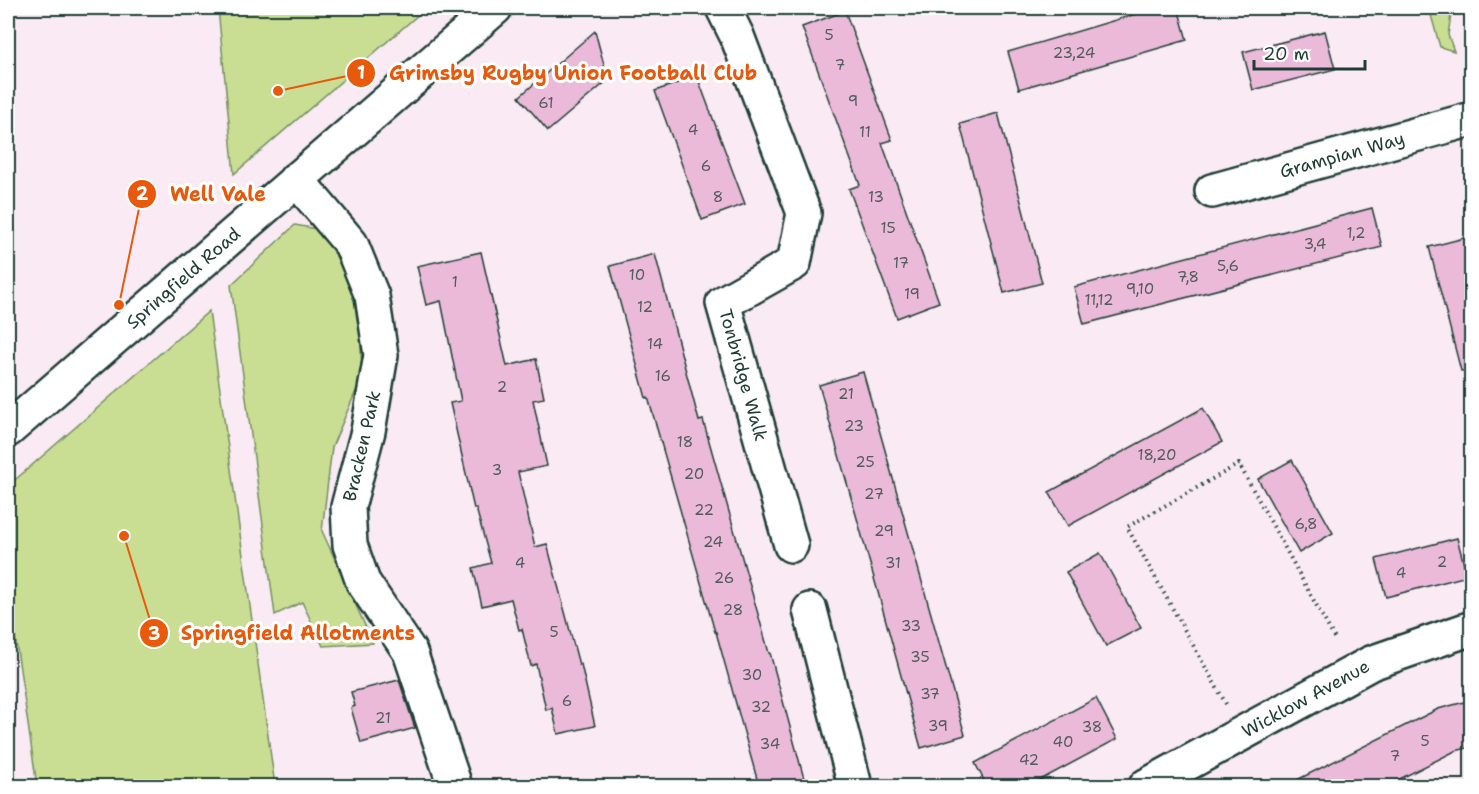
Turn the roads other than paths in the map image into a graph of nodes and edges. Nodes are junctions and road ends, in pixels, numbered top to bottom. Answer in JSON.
{"nodes":[{"id":1,"x":495,"y":8,"type":"edge"},
{"id":2,"x":723,"y":8,"type":"edge"},
{"id":3,"x":1472,"y":119,"type":"edge"},
{"id":4,"x":296,"y":179,"type":"junction"},
{"id":5,"x":1212,"y":191,"type":"dead end"},
{"id":6,"x":8,"y":430,"type":"edge"},
{"id":7,"x":791,"y":545,"type":"dead end"},
{"id":8,"x":810,"y":610,"type":"dead end"},
{"id":9,"x":1472,"y":628,"type":"edge"},
{"id":10,"x":455,"y":786,"type":"edge"},
{"id":11,"x":855,"y":786,"type":"edge"},
{"id":12,"x":1146,"y":786,"type":"edge"}],
"edges":[{"from":1,"to":4,"type":"street","name":"Springfield Road"},
{"from":2,"to":7,"type":"street","name":"Tonbridge Walk"},
{"from":3,"to":5,"type":"street","name":"Grampian Way"},
{"from":4,"to":6,"type":"street","name":"Springfield Road"},
{"from":4,"to":10,"type":"street","name":"Bracken Park"},
{"from":8,"to":11,"type":"street"},
{"from":9,"to":12,"type":"street","name":"Wicklow Avenue"}]}
